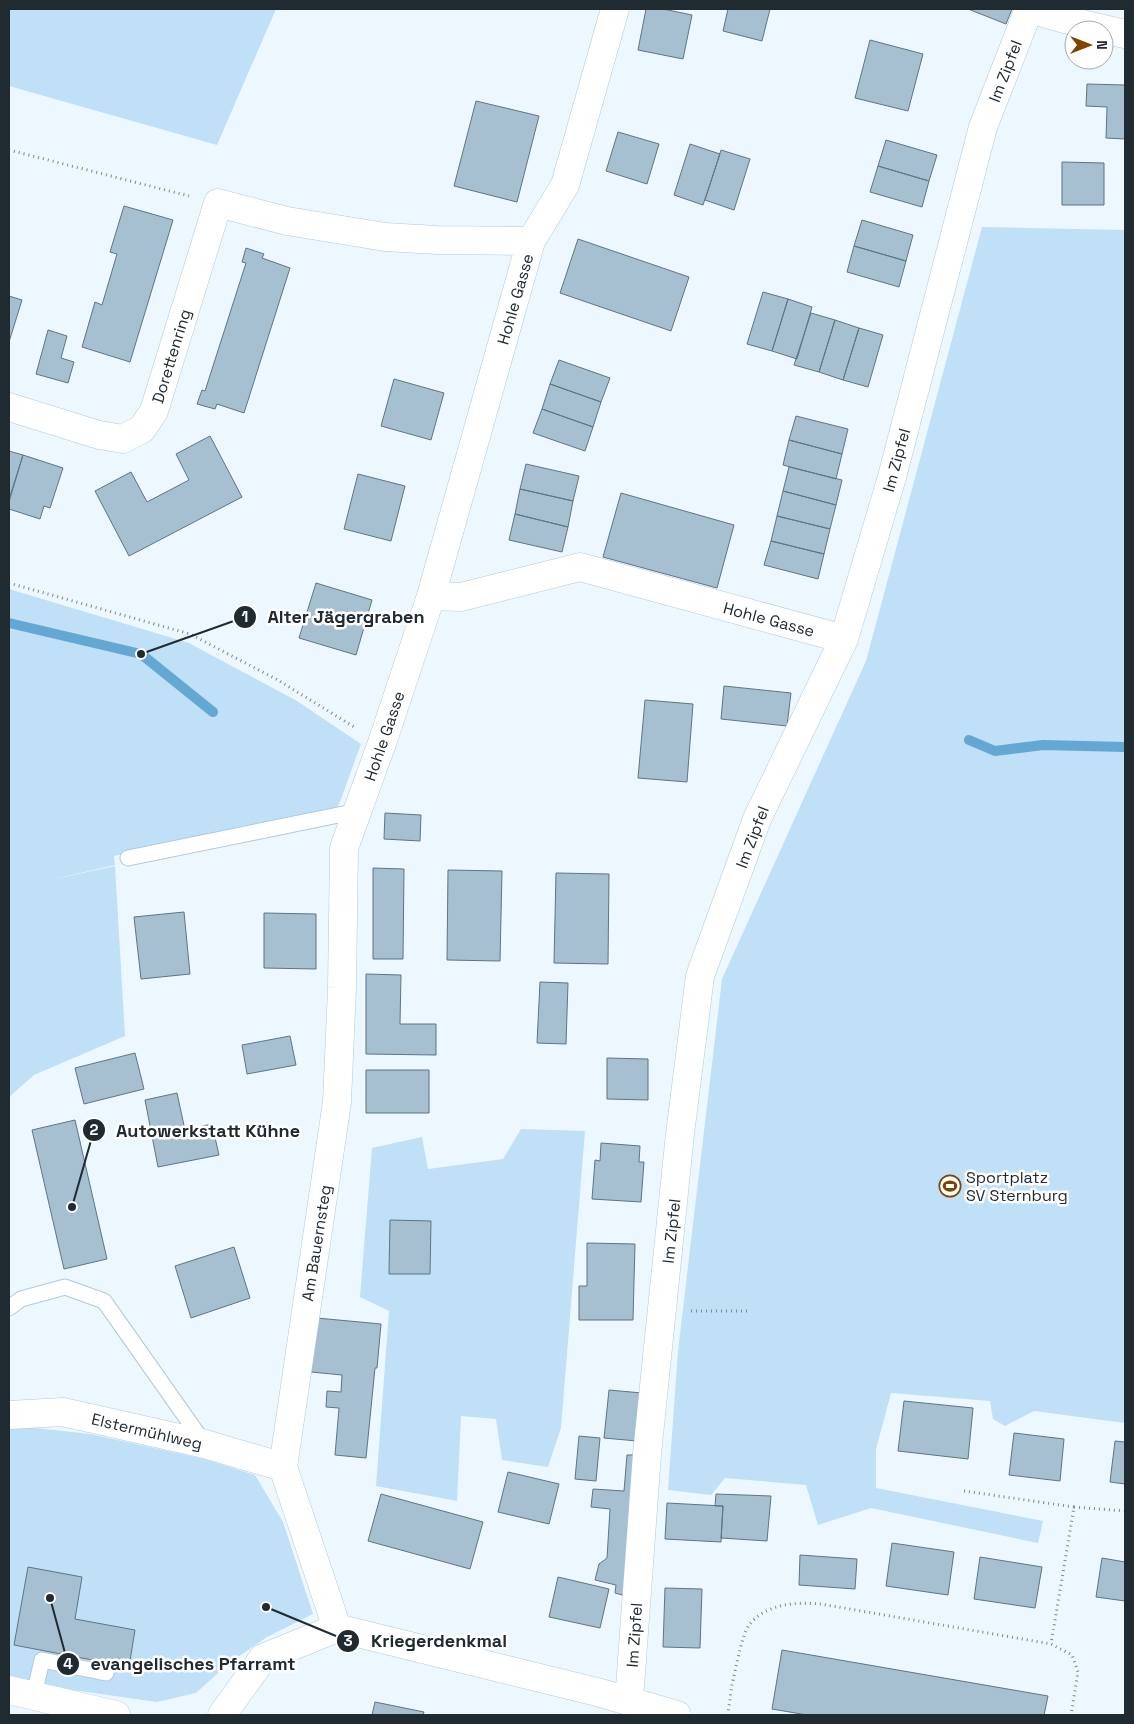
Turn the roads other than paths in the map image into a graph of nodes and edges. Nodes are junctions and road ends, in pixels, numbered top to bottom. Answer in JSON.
{"nodes":[{"id":1,"x":616,"y":9,"type":"edge"},
{"id":2,"x":1029,"y":9,"type":"edge"},
{"id":3,"x":1125,"y":34,"type":"edge"},
{"id":4,"x":531,"y":241,"type":"junction"},
{"id":5,"x":9,"y":407,"type":"edge"},
{"id":6,"x":431,"y":596,"type":"junction"},
{"id":7,"x":844,"y":639,"type":"junction"},
{"id":8,"x":358,"y":811,"type":"junction"},
{"id":9,"x":344,"y":848,"type":"joint"},
{"id":10,"x":128,"y":858,"type":"dead end"},
{"id":11,"x":9,"y":1308,"type":"edge"},
{"id":12,"x":10,"y":1414,"type":"edge"},
{"id":13,"x":205,"y":1444,"type":"junction"},
{"id":14,"x":282,"y":1467,"type":"junction"},
{"id":15,"x":337,"y":1628,"type":"junction"},
{"id":16,"x":106,"y":1674,"type":"dead end"},
{"id":17,"x":21,"y":1693,"type":"edge"},
{"id":18,"x":629,"y":1701,"type":"junction"},
{"id":19,"x":116,"y":1715,"type":"edge"},
{"id":20,"x":222,"y":1715,"type":"edge"},
{"id":21,"x":677,"y":1715,"type":"edge"}],
"edges":[{"from":1,"to":4,"type":"street","name":"Hohle Gasse"},
{"from":2,"to":3,"type":"street"},
{"from":2,"to":7,"type":"street","name":"Im Zipfel"},
{"from":4,"to":5,"type":"street","name":"Dorettenring"},
{"from":4,"to":6,"type":"street","name":"Hohle Gasse"},
{"from":6,"to":7,"type":"street","name":"Hohle Gasse"},
{"from":6,"to":8,"type":"street","name":"Hohle Gasse"},
{"from":7,"to":18,"type":"street","name":"Im Zipfel"},
{"from":8,"to":9,"type":"street","name":"Hohle Gasse"},
{"from":8,"to":10,"type":"lane"},
{"from":9,"to":14,"type":"street","name":"Am Bauernsteg"},
{"from":11,"to":13,"type":"lane"},
{"from":12,"to":13,"type":"street","name":"Elstermühlweg"},
{"from":13,"to":14,"type":"street","name":"Elstermühlweg"},
{"from":14,"to":15,"type":"street","name":"Am Bauernsteg"},
{"from":15,"to":18,"type":"street"},
{"from":15,"to":20,"type":"street"},
{"from":16,"to":17,"type":"lane"},
{"from":17,"to":19,"type":"street"},
{"from":18,"to":21,"type":"street"}]}
